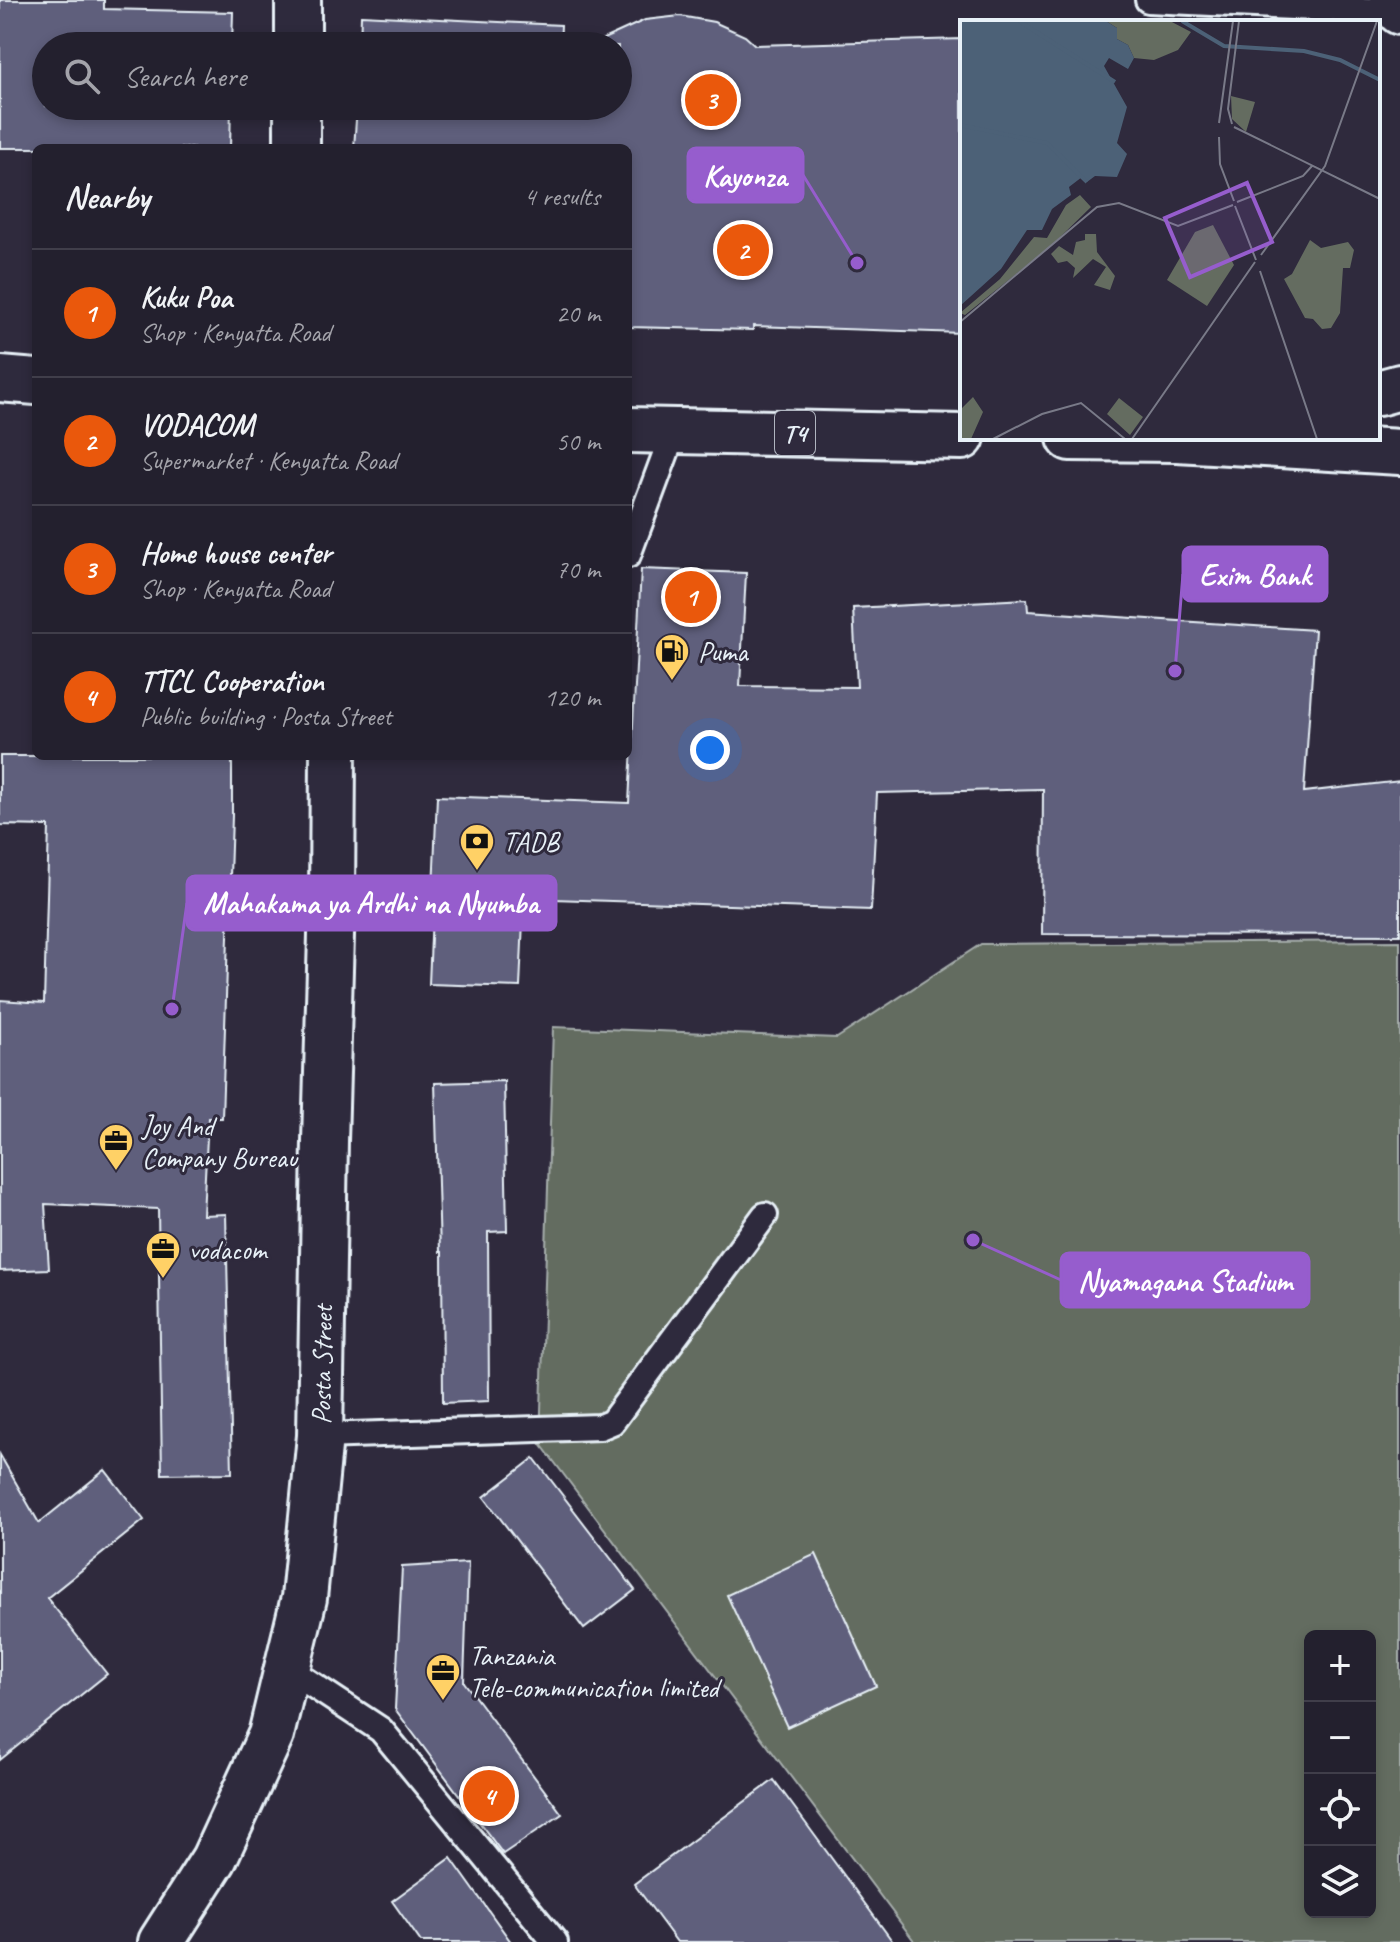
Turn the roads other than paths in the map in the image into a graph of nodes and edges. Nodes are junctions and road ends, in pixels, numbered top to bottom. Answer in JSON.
{"nodes":[{"id":1,"x":298,"y":0,"type":"edge"},
{"id":2,"x":1148,"y":0,"type":"edge"},
{"id":3,"x":1392,"y":0,"type":"edge"},
{"id":4,"x":1400,"y":12,"type":"edge"},
{"id":5,"x":298,"y":32,"type":"edge"},
{"id":6,"x":297,"y":120,"type":"edge"},
{"id":7,"x":297,"y":144,"type":"edge"},
{"id":8,"x":0,"y":379,"type":"edge"},
{"id":9,"x":32,"y":382,"type":"edge"},
{"id":10,"x":1400,"y":387,"type":"edge"},
{"id":11,"x":1380,"y":392,"type":"edge"},
{"id":12,"x":632,"y":430,"type":"edge"},
{"id":13,"x":674,"y":431,"type":"junction"},
{"id":14,"x":960,"y":437,"type":"edge"},
{"id":15,"x":1211,"y":440,"type":"edge"},
{"id":16,"x":1400,"y":452,"type":"edge"},
{"id":17,"x":632,"y":544,"type":"edge"},
{"id":18,"x":333,"y":760,"type":"edge"},
{"id":19,"x":765,"y":1215,"type":"dead end"},
{"id":20,"x":320,"y":1436,"type":"junction"},
{"id":21,"x":287,"y":1668,"type":"junction"},
{"id":22,"x":161,"y":1942,"type":"edge"},
{"id":23,"x":555,"y":1942,"type":"edge"}],
"edges":[{"from":1,"to":5,"type":"main road"},
{"from":2,"to":4,"type":"lane"},
{"from":3,"to":4,"type":"main road"},
{"from":6,"to":7,"type":"main road"},
{"from":8,"to":9,"type":"main road"},
{"from":10,"to":11,"type":"main road"},
{"from":12,"to":13,"type":"main road","number":"T4"},
{"from":13,"to":14,"type":"main road","number":"T4"},
{"from":13,"to":17,"type":"lane"},
{"from":15,"to":16,"type":"main road"},
{"from":18,"to":20,"type":"main road","name":"Posta Street"},
{"from":19,"to":20,"type":"lane"},
{"from":20,"to":21,"type":"main road","name":"Posta Street"},
{"from":21,"to":22,"type":"main road","name":"Posta Street"},
{"from":21,"to":23,"type":"lane"}]}
